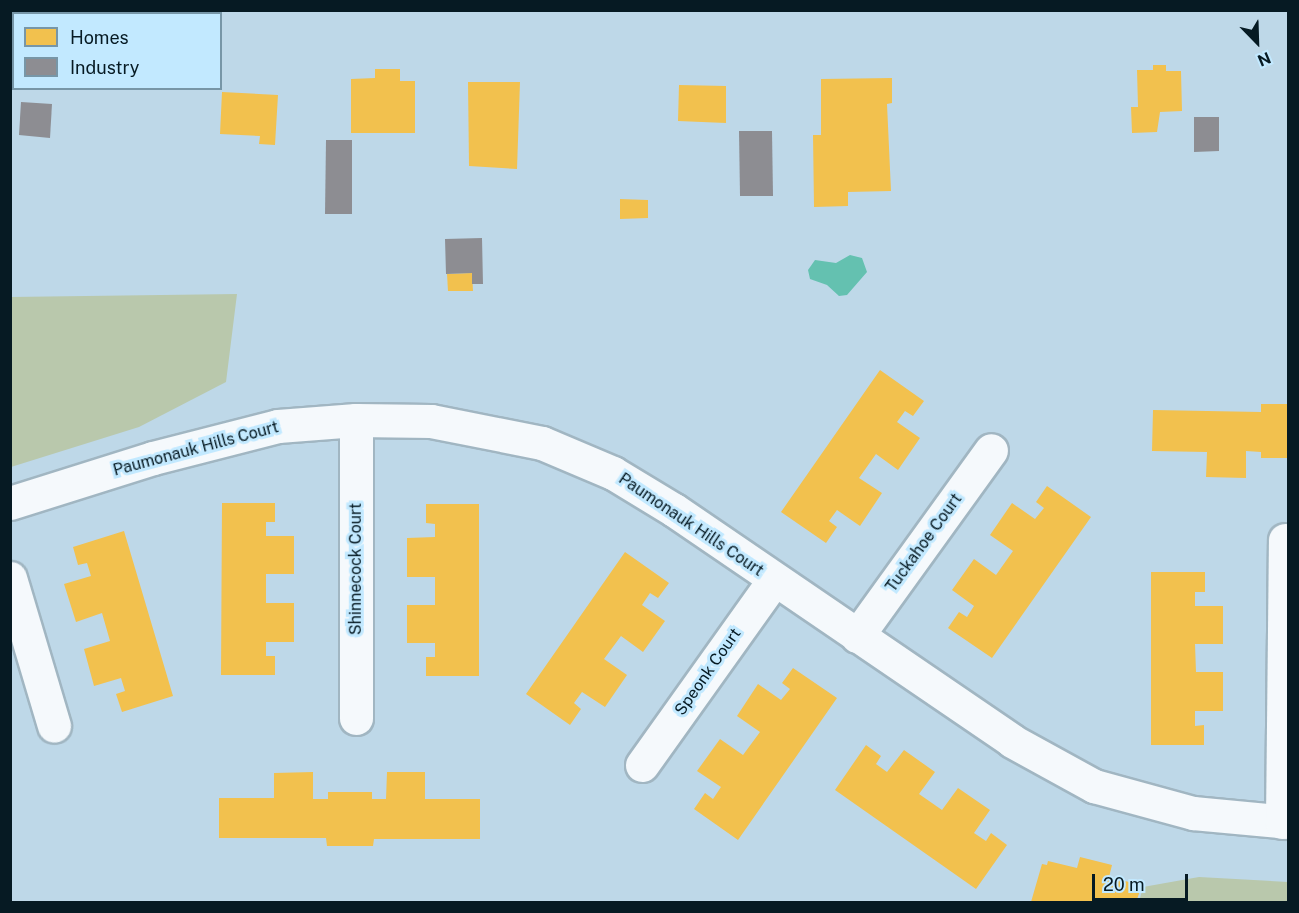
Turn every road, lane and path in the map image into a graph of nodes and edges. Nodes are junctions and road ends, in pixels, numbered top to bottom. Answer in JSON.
{"nodes":[{"id":1,"x":356,"y":420,"type":"junction"},
{"id":2,"x":991,"y":450,"type":"dead end"},
{"id":3,"x":10,"y":503,"type":"edge"},
{"id":4,"x":1285,"y":540,"type":"dead end"},
{"id":5,"x":10,"y":578,"type":"edge"},
{"id":6,"x":774,"y":580,"type":"junction"},
{"id":7,"x":857,"y":636,"type":"junction"},
{"id":8,"x":356,"y":718,"type":"dead end"},
{"id":9,"x":54,"y":726,"type":"dead end"},
{"id":10,"x":642,"y":765,"type":"dead end"},
{"id":11,"x":1285,"y":822,"type":"edge"}],
"edges":[{"from":1,"to":3,"type":"street","name":"Paumonauk Hills Court"},
{"from":1,"to":6,"type":"street","name":"Paumonauk Hills Court"},
{"from":1,"to":8,"type":"street","name":"Shinnecock Court"},
{"from":2,"to":7,"type":"street","name":"Tuckahoe Court"},
{"from":4,"to":11,"type":"street"},
{"from":5,"to":9,"type":"street"},
{"from":6,"to":7,"type":"street","name":"Paumonauk Hills Court"},
{"from":6,"to":10,"type":"street","name":"Speonk Court"},
{"from":7,"to":11,"type":"street","name":"Paumonauk Hills Court"}]}
